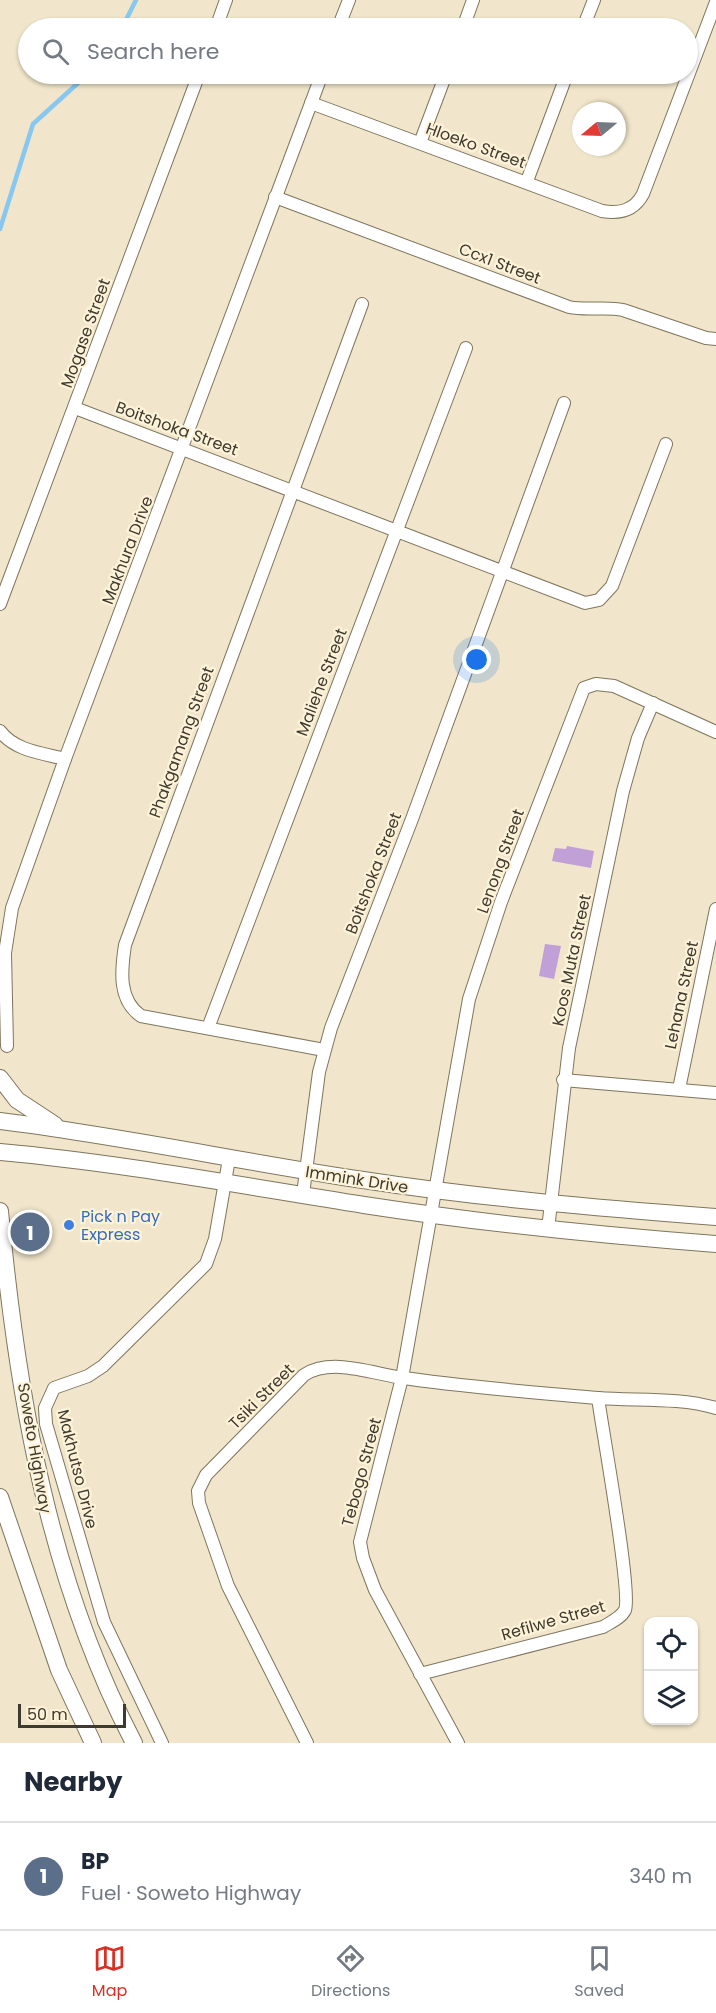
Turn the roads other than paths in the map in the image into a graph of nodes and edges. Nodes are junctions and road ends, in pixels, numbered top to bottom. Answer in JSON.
{"nodes":[{"id":1,"x":226,"y":0,"type":"edge"},
{"id":2,"x":349,"y":0,"type":"edge"},
{"id":3,"x":473,"y":0,"type":"edge"},
{"id":4,"x":594,"y":0,"type":"edge"},
{"id":5,"x":716,"y":2,"type":"edge"},
{"id":6,"x":220,"y":18,"type":"edge"},
{"id":7,"x":342,"y":18,"type":"edge"},
{"id":8,"x":467,"y":18,"type":"edge"},
{"id":9,"x":587,"y":18,"type":"edge"},
{"id":10,"x":698,"y":49,"type":"edge"},
{"id":11,"x":195,"y":84,"type":"edge"},
{"id":12,"x":318,"y":84,"type":"edge"},
{"id":13,"x":442,"y":84,"type":"edge"},
{"id":14,"x":563,"y":84,"type":"edge"},
{"id":15,"x":685,"y":84,"type":"edge"},
{"id":16,"x":310,"y":103,"type":"junction"},
{"id":17,"x":420,"y":143,"type":"junction"},
{"id":18,"x":527,"y":182,"type":"junction"},
{"id":19,"x":275,"y":197,"type":"junction"},
{"id":20,"x":362,"y":304,"type":"dead end"},
{"id":21,"x":716,"y":339,"type":"edge"},
{"id":22,"x":466,"y":348,"type":"dead end"},
{"id":23,"x":564,"y":403,"type":"dead end"},
{"id":24,"x":75,"y":408,"type":"junction"},
{"id":25,"x":666,"y":444,"type":"dead end"},
{"id":26,"x":183,"y":448,"type":"junction"},
{"id":27,"x":291,"y":489,"type":"junction"},
{"id":28,"x":396,"y":530,"type":"junction"},
{"id":29,"x":503,"y":571,"type":"junction"},
{"id":30,"x":0,"y":604,"type":"edge"},
{"id":31,"x":653,"y":703,"type":"junction"},
{"id":32,"x":0,"y":731,"type":"edge"},
{"id":33,"x":716,"y":732,"type":"edge"},
{"id":34,"x":65,"y":759,"type":"junction"},
{"id":35,"x":716,"y":909,"type":"edge"},
{"id":36,"x":208,"y":1028,"type":"junction"},
{"id":37,"x":7,"y":1046,"type":"dead end"},
{"id":38,"x":324,"y":1050,"type":"junction"},
{"id":39,"x":0,"y":1078,"type":"edge"},
{"id":40,"x":563,"y":1080,"type":"junction"},
{"id":41,"x":679,"y":1089,"type":"junction"},
{"id":42,"x":716,"y":1094,"type":"edge"},
{"id":43,"x":0,"y":1121,"type":"edge"},
{"id":44,"x":61,"y":1128,"type":"junction"},
{"id":45,"x":0,"y":1152,"type":"edge"},
{"id":46,"x":229,"y":1159,"type":"junction"},
{"id":47,"x":306,"y":1171,"type":"junction"},
{"id":48,"x":225,"y":1184,"type":"junction"},
{"id":49,"x":434,"y":1190,"type":"junction"},
{"id":50,"x":303,"y":1194,"type":"junction"},
{"id":51,"x":550,"y":1204,"type":"junction"},
{"id":52,"x":0,"y":1211,"type":"edge"},
{"id":53,"x":431,"y":1215,"type":"junction"},
{"id":54,"x":716,"y":1217,"type":"edge"},
{"id":55,"x":548,"y":1229,"type":"junction"},
{"id":56,"x":716,"y":1244,"type":"edge"},
{"id":57,"x":402,"y":1378,"type":"junction"},
{"id":58,"x":598,"y":1398,"type":"junction"},
{"id":59,"x":716,"y":1408,"type":"edge"},
{"id":60,"x":0,"y":1497,"type":"edge"},
{"id":61,"x":420,"y":1674,"type":"junction"},
{"id":62,"x":93,"y":1743,"type":"edge"},
{"id":63,"x":134,"y":1743,"type":"edge"},
{"id":64,"x":162,"y":1743,"type":"edge"},
{"id":65,"x":307,"y":1743,"type":"edge"},
{"id":66,"x":458,"y":1743,"type":"edge"}],
"edges":[{"from":1,"to":6,"type":"street"},
{"from":2,"to":7,"type":"street"},
{"from":3,"to":8,"type":"street"},
{"from":4,"to":9,"type":"street"},
{"from":5,"to":10,"type":"street","name":"Hloeko Street"},
{"from":11,"to":24,"type":"street","name":"Mogase Street"},
{"from":12,"to":16,"type":"street","name":"Makhura Drive"},
{"from":13,"to":17,"type":"street"},
{"from":14,"to":18,"type":"street"},
{"from":15,"to":18,"type":"street","name":"Hloeko Street"},
{"from":16,"to":17,"type":"street","name":"Hloeko Street"},
{"from":16,"to":19,"type":"street","name":"Makhura Drive"},
{"from":17,"to":18,"type":"street","name":"Hloeko Street"},
{"from":19,"to":21,"type":"street","name":"Ccx1 Street"},
{"from":19,"to":26,"type":"street","name":"Makhura Drive"},
{"from":20,"to":27,"type":"street","name":"Phakgamang Street"},
{"from":22,"to":28,"type":"street","name":"Maliehe Street"},
{"from":23,"to":29,"type":"street","name":"Boitshoka Street"},
{"from":24,"to":26,"type":"street","name":"Boitshoka Street"},
{"from":24,"to":30,"type":"street","name":"Mogase Street"},
{"from":25,"to":29,"type":"street","name":"Boitshoka Street"},
{"from":26,"to":27,"type":"street","name":"Boitshoka Street"},
{"from":26,"to":34,"type":"street","name":"Makhura Drive"},
{"from":27,"to":28,"type":"street","name":"Boitshoka Street"},
{"from":27,"to":36,"type":"street","name":"Phakgamang Street"},
{"from":28,"to":29,"type":"street","name":"Boitshoka Street"},
{"from":28,"to":36,"type":"street","name":"Maliehe Street"},
{"from":29,"to":38,"type":"street","name":"Boitshoka Street"},
{"from":31,"to":33,"type":"street","name":"Lenong Street"},
{"from":31,"to":40,"type":"street","name":"Koos Muta Street"},
{"from":31,"to":49,"type":"street","name":"Lenong Street"},
{"from":32,"to":34,"type":"street"},
{"from":34,"to":37,"type":"street","name":"Makhura Drive"},
{"from":35,"to":41,"type":"street","name":"Lehana Street"},
{"from":36,"to":38,"type":"street","name":"Phakgamang Street"},
{"from":38,"to":47,"type":"street","name":"Boitshoka Street"},
{"from":39,"to":44,"type":"main road"},
{"from":40,"to":41,"type":"street"},
{"from":40,"to":51,"type":"street","name":"Koos Muta Street"},
{"from":41,"to":42,"type":"street"},
{"from":43,"to":44,"type":"main road","name":"Immink Drive"},
{"from":44,"to":46,"type":"main road","name":"Immink Drive"},
{"from":45,"to":48,"type":"main road","name":"Immink Drive"},
{"from":46,"to":47,"type":"main road","name":"Immink Drive"},
{"from":46,"to":48,"type":"street","name":"Makhutso Drive"},
{"from":47,"to":49,"type":"main road","name":"Immink Drive"},
{"from":47,"to":50,"type":"street","name":"Boitshoka Street"},
{"from":48,"to":50,"type":"main road","name":"Immink Drive"},
{"from":48,"to":64,"type":"street","name":"Makhutso Drive"},
{"from":49,"to":51,"type":"main road","name":"Immink Drive"},
{"from":49,"to":53,"type":"street","name":"Tebogo Street"},
{"from":50,"to":53,"type":"main road","name":"Immink Drive"},
{"from":51,"to":54,"type":"main road","name":"Immink Drive"},
{"from":51,"to":55,"type":"street","name":"Koos Muta Street"},
{"from":52,"to":63,"type":"main road","name":"Soweto Highway"},
{"from":53,"to":55,"type":"main road","name":"Immink Drive"},
{"from":53,"to":57,"type":"street","name":"Tebogo Street"},
{"from":55,"to":56,"type":"main road","name":"Immink Drive"},
{"from":57,"to":58,"type":"street","name":"Tsiki Street"},
{"from":57,"to":61,"type":"street","name":"Tebogo Street"},
{"from":57,"to":65,"type":"street","name":"Tsiki Street"},
{"from":58,"to":59,"type":"street","name":"Tsiki Street"},
{"from":58,"to":61,"type":"street","name":"Refilwe Street"},
{"from":60,"to":62,"type":"main road"},
{"from":61,"to":66,"type":"street","name":"Tebogo Street"}]}
